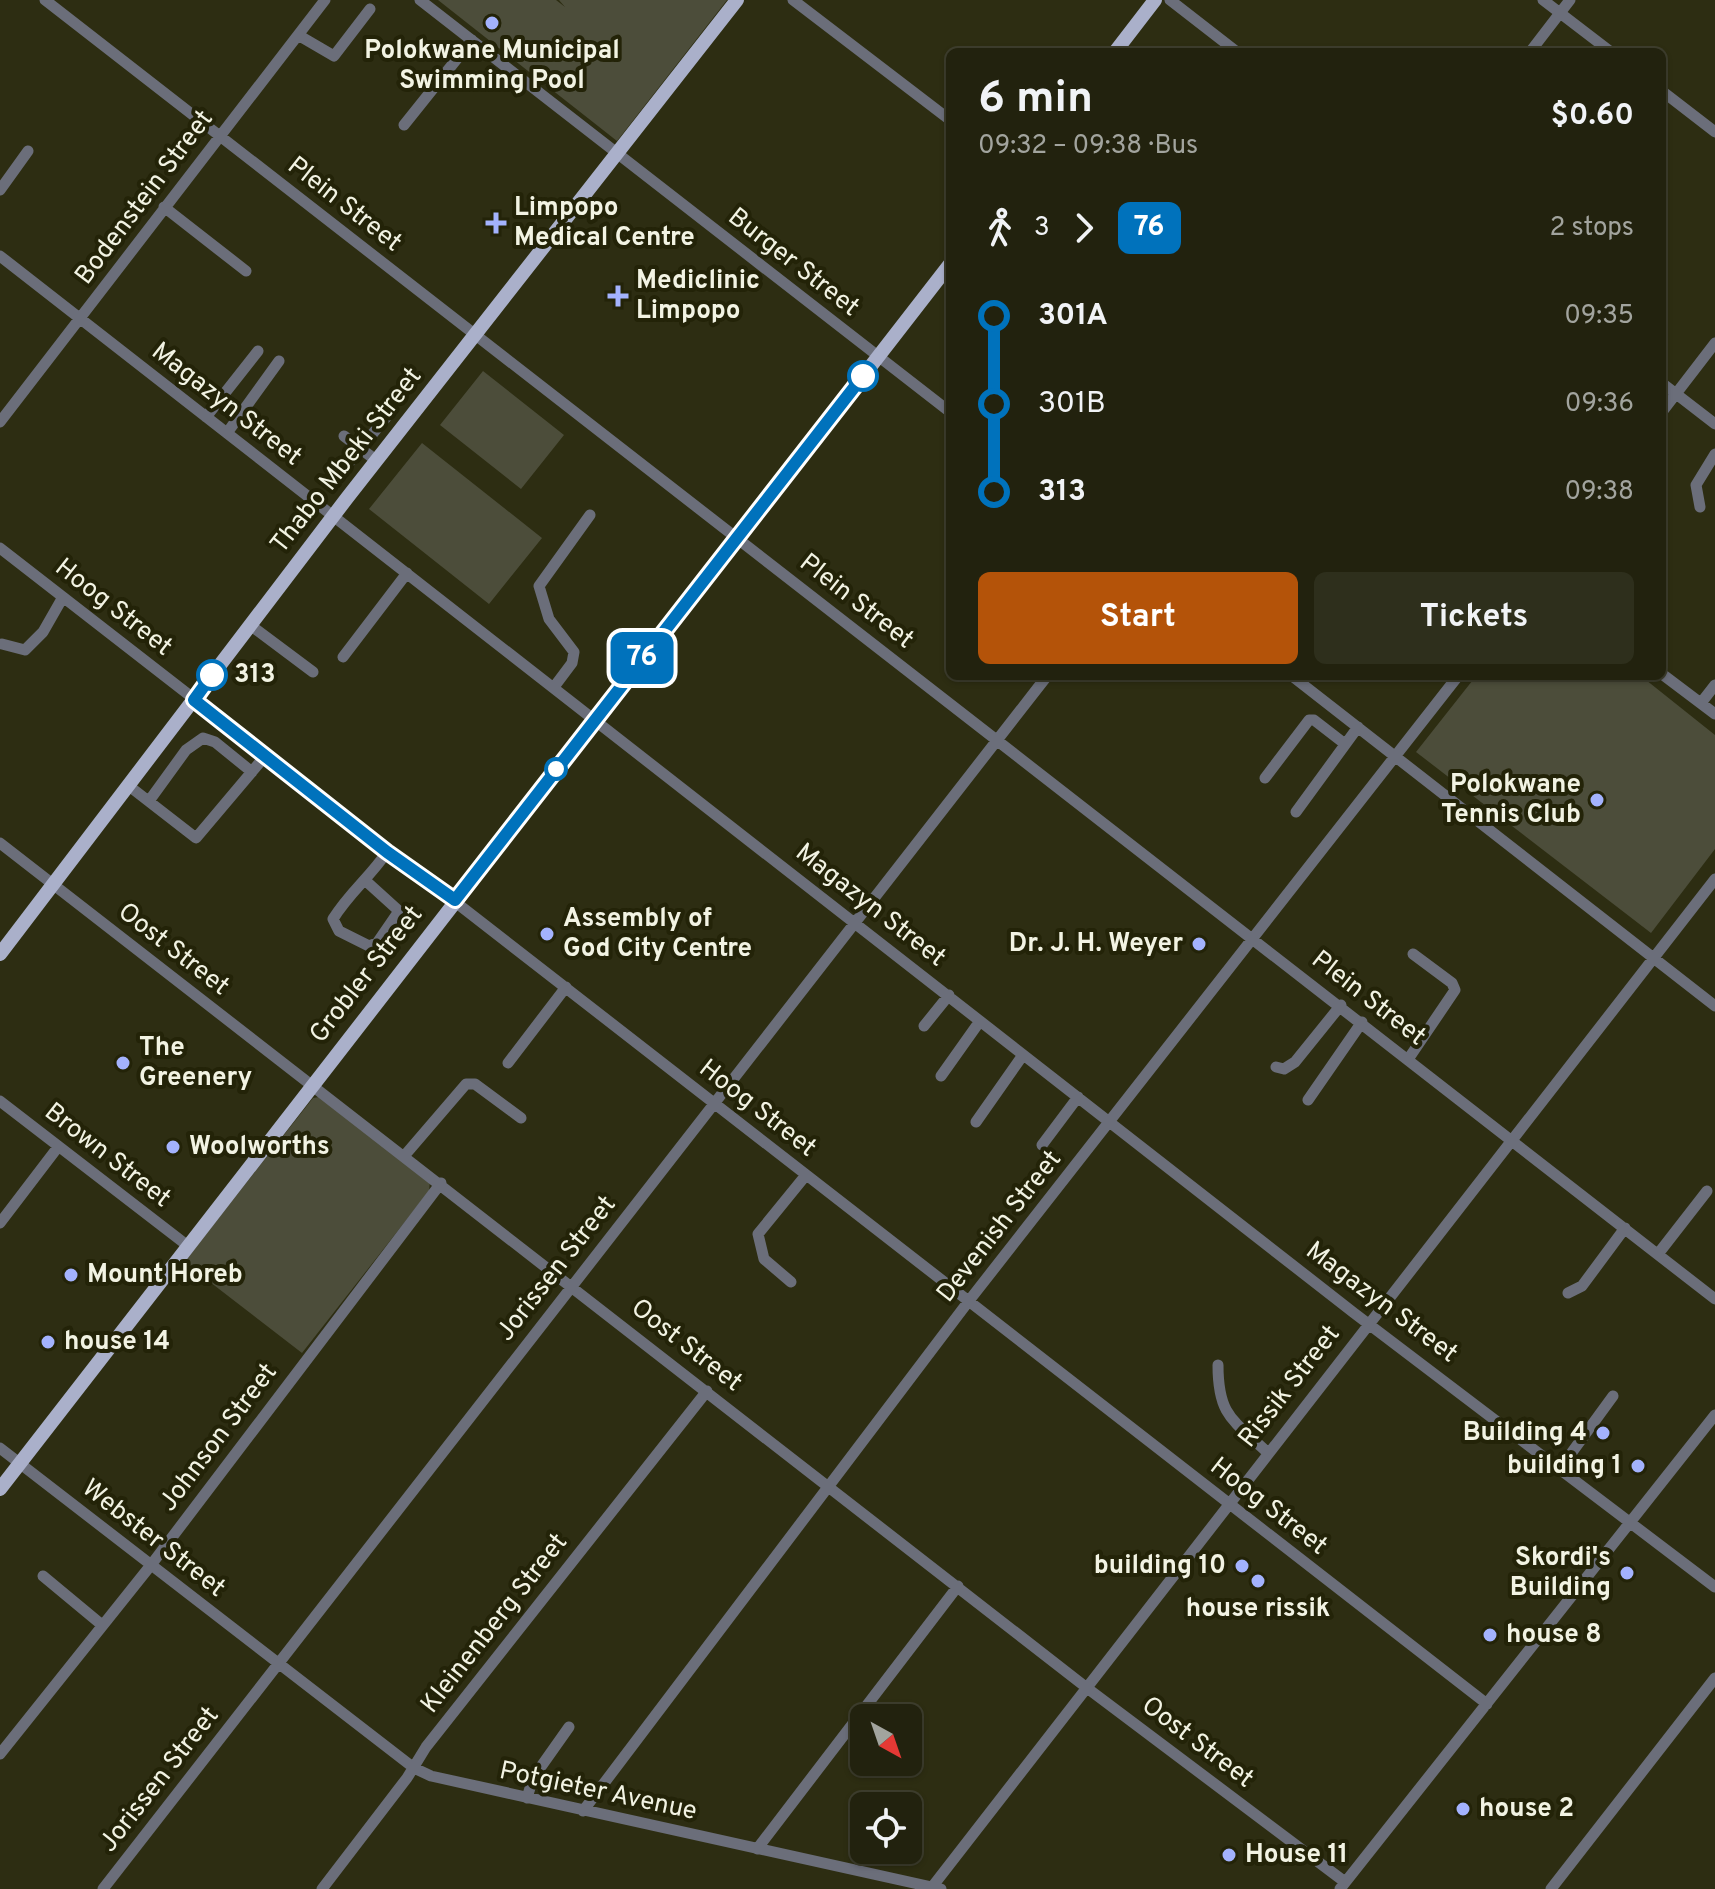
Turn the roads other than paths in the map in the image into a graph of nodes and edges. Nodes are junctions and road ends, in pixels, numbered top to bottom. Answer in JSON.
{"nodes":[{"id":1,"x":45,"y":0,"type":"edge"},
{"id":2,"x":325,"y":0,"type":"edge"},
{"id":3,"x":420,"y":0,"type":"edge"},
{"id":4,"x":737,"y":0,"type":"edge"},
{"id":5,"x":793,"y":0,"type":"edge"},
{"id":6,"x":1155,"y":0,"type":"edge"},
{"id":7,"x":1170,"y":0,"type":"edge"},
{"id":8,"x":1543,"y":0,"type":"edge"},
{"id":9,"x":1570,"y":0,"type":"edge"},
{"id":10,"x":370,"y":9,"type":"dead end"},
{"id":11,"x":1560,"y":13,"type":"junction"},
{"id":12,"x":298,"y":35,"type":"junction"},
{"id":13,"x":472,"y":40,"type":"junction"},
{"id":14,"x":1118,"y":48,"type":"edge"},
{"id":15,"x":1232,"y":48,"type":"edge"},
{"id":16,"x":1533,"y":48,"type":"edge"},
{"id":17,"x":1606,"y":48,"type":"edge"},
{"id":18,"x":1666,"y":94,"type":"edge"},
{"id":19,"x":946,"y":117,"type":"edge"},
{"id":20,"x":404,"y":125,"type":"dead end"},
{"id":21,"x":1715,"y":132,"type":"edge"},
{"id":22,"x":220,"y":136,"type":"junction"},
{"id":23,"x":28,"y":151,"type":"dead end"},
{"id":24,"x":617,"y":154,"type":"junction"},
{"id":25,"x":0,"y":190,"type":"edge"},
{"id":26,"x":164,"y":207,"type":"junction"},
{"id":27,"x":0,"y":256,"type":"edge"},
{"id":28,"x":946,"y":269,"type":"edge"},
{"id":29,"x":246,"y":271,"type":"dead end"},
{"id":30,"x":81,"y":320,"type":"junction"},
{"id":31,"x":475,"y":336,"type":"junction"},
{"id":32,"x":1715,"y":343,"type":"edge"},
{"id":33,"x":258,"y":351,"type":"dead end"},
{"id":34,"x":878,"y":356,"type":"junction"},
{"id":35,"x":279,"y":361,"type":"dead end"},
{"id":36,"x":1666,"y":386,"type":"edge"},
{"id":37,"x":1676,"y":394,"type":"junction"},
{"id":38,"x":1666,"y":407,"type":"edge"},
{"id":39,"x":946,"y":409,"type":"edge"},
{"id":40,"x":388,"y":415,"type":"dead end"},
{"id":41,"x":206,"y":417,"type":"junction"},
{"id":42,"x":0,"y":422,"type":"edge"},
{"id":43,"x":1715,"y":424,"type":"edge"},
{"id":44,"x":227,"y":433,"type":"junction"},
{"id":45,"x":344,"y":436,"type":"dead end"},
{"id":46,"x":360,"y":448,"type":"junction"},
{"id":47,"x":1715,"y":454,"type":"edge"},
{"id":48,"x":377,"y":461,"type":"junction"},
{"id":49,"x":338,"y":476,"type":"dead end"},
{"id":50,"x":1700,"y":507,"type":"dead end"},
{"id":51,"x":590,"y":515,"type":"dead end"},
{"id":52,"x":334,"y":517,"type":"junction"},
{"id":53,"x":737,"y":538,"type":"junction"},
{"id":54,"x":0,"y":548,"type":"edge"},
{"id":55,"x":407,"y":573,"type":"junction"},
{"id":56,"x":63,"y":597,"type":"junction"},
{"id":57,"x":250,"y":625,"type":"junction"},
{"id":58,"x":2,"y":644,"type":"dead end"},
{"id":59,"x":343,"y":657,"type":"dead end"},
{"id":60,"x":313,"y":672,"type":"dead end"},
{"id":61,"x":1666,"y":677,"type":"edge"},
{"id":62,"x":1044,"y":680,"type":"edge"},
{"id":63,"x":1297,"y":680,"type":"edge"},
{"id":64,"x":1455,"y":680,"type":"edge"},
{"id":65,"x":1715,"y":685,"type":"edge"},
{"id":66,"x":554,"y":687,"type":"junction"},
{"id":67,"x":194,"y":700,"type":"junction"},
{"id":68,"x":1701,"y":703,"type":"junction"},
{"id":69,"x":1715,"y":714,"type":"edge"},
{"id":70,"x":594,"y":720,"type":"junction"},
{"id":71,"x":1358,"y":727,"type":"junction"},
{"id":72,"x":998,"y":740,"type":"junction"},
{"id":73,"x":1345,"y":744,"type":"junction"},
{"id":74,"x":266,"y":755,"type":"junction"},
{"id":75,"x":1396,"y":756,"type":"junction"},
{"id":76,"x":252,"y":772,"type":"junction"},
{"id":77,"x":1265,"y":778,"type":"dead end"},
{"id":78,"x":129,"y":786,"type":"junction"},
{"id":79,"x":149,"y":801,"type":"junction"},
{"id":80,"x":1296,"y":812,"type":"dead end"},
{"id":81,"x":0,"y":843,"type":"edge"},
{"id":82,"x":387,"y":852,"type":"junction"},
{"id":83,"x":1715,"y":879,"type":"edge"},
{"id":84,"x":367,"y":882,"type":"junction"},
{"id":85,"x":53,"y":884,"type":"junction"},
{"id":86,"x":455,"y":900,"type":"junction"},
{"id":87,"x":855,"y":922,"type":"junction"},
{"id":88,"x":1256,"y":939,"type":"junction"},
{"id":89,"x":0,"y":954,"type":"edge"},
{"id":90,"x":1413,"y":954,"type":"dead end"},
{"id":91,"x":1653,"y":956,"type":"junction"},
{"id":92,"x":566,"y":987,"type":"junction"},
{"id":93,"x":949,"y":995,"type":"junction"},
{"id":94,"x":1341,"y":1005,"type":"junction"},
{"id":95,"x":1715,"y":1006,"type":"edge"},
{"id":96,"x":980,"y":1021,"type":"junction"},
{"id":97,"x":1362,"y":1022,"type":"junction"},
{"id":98,"x":924,"y":1026,"type":"dead end"},
{"id":99,"x":1023,"y":1055,"type":"junction"},
{"id":100,"x":1409,"y":1058,"type":"junction"},
{"id":101,"x":508,"y":1063,"type":"dead end"},
{"id":102,"x":1276,"y":1067,"type":"dead end"},
{"id":103,"x":941,"y":1076,"type":"dead end"},
{"id":104,"x":313,"y":1085,"type":"junction"},
{"id":105,"x":1078,"y":1097,"type":"junction"},
{"id":106,"x":1308,"y":1100,"type":"dead end"},
{"id":107,"x":0,"y":1101,"type":"edge"},
{"id":108,"x":715,"y":1104,"type":"junction"},
{"id":109,"x":521,"y":1118,"type":"dead end"},
{"id":110,"x":976,"y":1122,"type":"dead end"},
{"id":111,"x":1111,"y":1123,"type":"junction"},
{"id":112,"x":1511,"y":1138,"type":"junction"},
{"id":113,"x":1042,"y":1145,"type":"dead end"},
{"id":114,"x":58,"y":1147,"type":"junction"},
{"id":115,"x":405,"y":1155,"type":"junction"},
{"id":116,"x":806,"y":1175,"type":"junction"},
{"id":117,"x":441,"y":1183,"type":"junction"},
{"id":118,"x":1707,"y":1191,"type":"dead end"},
{"id":119,"x":0,"y":1223,"type":"edge"},
{"id":120,"x":1625,"y":1228,"type":"junction"},
{"id":121,"x":188,"y":1246,"type":"junction"},
{"id":122,"x":1658,"y":1254,"type":"junction"},
{"id":123,"x":791,"y":1282,"type":"dead end"},
{"id":124,"x":572,"y":1285,"type":"junction"},
{"id":125,"x":1568,"y":1293,"type":"dead end"},
{"id":126,"x":1715,"y":1299,"type":"edge"},
{"id":127,"x":968,"y":1302,"type":"junction"},
{"id":128,"x":1368,"y":1323,"type":"junction"},
{"id":129,"x":1218,"y":1365,"type":"dead end"},
{"id":130,"x":707,"y":1391,"type":"junction"},
{"id":131,"x":1613,"y":1396,"type":"dead end"},
{"id":132,"x":1715,"y":1415,"type":"edge"},
{"id":133,"x":0,"y":1448,"type":"edge"},
{"id":134,"x":1267,"y":1452,"type":"junction"},
{"id":135,"x":20,"y":1463,"type":"junction"},
{"id":136,"x":1559,"y":1470,"type":"junction"},
{"id":137,"x":830,"y":1484,"type":"junction"},
{"id":138,"x":0,"y":1489,"type":"edge"},
{"id":139,"x":1227,"y":1504,"type":"junction"},
{"id":140,"x":1630,"y":1524,"type":"junction"},
{"id":141,"x":151,"y":1565,"type":"junction"},
{"id":142,"x":43,"y":1576,"type":"dead end"},
{"id":143,"x":958,"y":1586,"type":"junction"},
{"id":144,"x":1715,"y":1587,"type":"edge"},
{"id":145,"x":102,"y":1625,"type":"junction"},
{"id":146,"x":279,"y":1665,"type":"junction"},
{"id":147,"x":1715,"y":1678,"type":"edge"},
{"id":148,"x":1087,"y":1688,"type":"junction"},
{"id":149,"x":1487,"y":1704,"type":"junction"},
{"id":150,"x":569,"y":1727,"type":"dead end"},
{"id":151,"x":0,"y":1754,"type":"edge"},
{"id":152,"x":414,"y":1768,"type":"junction"},
{"id":153,"x":527,"y":1798,"type":"junction"},
{"id":154,"x":583,"y":1811,"type":"junction"},
{"id":155,"x":757,"y":1849,"type":"junction"},
{"id":156,"x":1342,"y":1886,"type":"edge"},
{"id":157,"x":937,"y":1888,"type":"edge"},
{"id":158,"x":103,"y":1889,"type":"edge"},
{"id":159,"x":322,"y":1889,"type":"edge"},
{"id":160,"x":1551,"y":1889,"type":"edge"}],
"edges":[{"from":1,"to":22,"type":"street","name":"Plein Street"},
{"from":2,"to":12,"type":"street","name":"Bodenstein Street"},
{"from":3,"to":13,"type":"street","name":"Burger Street"},
{"from":4,"to":24,"type":"main road","name":"Thabo Mbeki Street"},
{"from":5,"to":19,"type":"street"},
{"from":6,"to":14,"type":"main road"},
{"from":7,"to":15,"type":"street"},
{"from":8,"to":11,"type":"street"},
{"from":9,"to":11,"type":"street"},
{"from":10,"to":12,"type":"street"},
{"from":11,"to":16,"type":"street"},
{"from":11,"to":17,"type":"street"},
{"from":12,"to":22,"type":"street","name":"Bodenstein Street"},
{"from":13,"to":20,"type":"street"},
{"from":13,"to":24,"type":"street","name":"Burger Street"},
{"from":18,"to":21,"type":"street"},
{"from":22,"to":26,"type":"street","name":"Bodenstein Street"},
{"from":22,"to":31,"type":"street","name":"Plein Street"},
{"from":23,"to":25,"type":"street"},
{"from":24,"to":31,"type":"main road","name":"Thabo Mbeki Street"},
{"from":24,"to":34,"type":"street","name":"Burger Street"},
{"from":26,"to":29,"type":"street"},
{"from":26,"to":30,"type":"street","name":"Bodenstein Street"},
{"from":27,"to":30,"type":"street","name":"Magazyn Street"},
{"from":28,"to":34,"type":"main road","name":"Grobler Street"},
{"from":30,"to":41,"type":"street","name":"Magazyn Street"},
{"from":30,"to":42,"type":"street","name":"Bodenstein Street"},
{"from":31,"to":48,"type":"main road","name":"Thabo Mbeki Street"},
{"from":31,"to":53,"type":"street","name":"Plein Street"},
{"from":32,"to":37,"type":"street"},
{"from":33,"to":41,"type":"street"},
{"from":34,"to":39,"type":"street","name":"Burger Street"},
{"from":34,"to":53,"type":"main road","name":"Grobler Street"},
{"from":35,"to":44,"type":"street"},
{"from":36,"to":37,"type":"street"},
{"from":37,"to":38,"type":"street"},
{"from":37,"to":43,"type":"street"},
{"from":40,"to":46,"type":"street"},
{"from":41,"to":44,"type":"street","name":"Magazyn Street"},
{"from":44,"to":52,"type":"street","name":"Magazyn Street"},
{"from":45,"to":46,"type":"street"},
{"from":46,"to":48,"type":"street"},
{"from":46,"to":49,"type":"street"},
{"from":47,"to":50,"type":"street"},
{"from":48,"to":52,"type":"main road","name":"Thabo Mbeki Street"},
{"from":51,"to":66,"type":"street"},
{"from":52,"to":55,"type":"street","name":"Magazyn Street"},
{"from":52,"to":57,"type":"main road","name":"Thabo Mbeki Street"},
{"from":53,"to":70,"type":"main road","name":"Grobler Street"},
{"from":53,"to":72,"type":"street","name":"Plein Street"},
{"from":54,"to":56,"type":"street","name":"Hoog Street"},
{"from":55,"to":59,"type":"street"},
{"from":55,"to":66,"type":"street","name":"Magazyn Street"},
{"from":56,"to":58,"type":"street"},
{"from":56,"to":67,"type":"street","name":"Hoog Street"},
{"from":57,"to":60,"type":"street"},
{"from":57,"to":67,"type":"main road","name":"Thabo Mbeki Street"},
{"from":61,"to":68,"type":"street"},
{"from":62,"to":72,"type":"street","name":"Jorissen Street"},
{"from":63,"to":71,"type":"street"},
{"from":64,"to":75,"type":"street","name":"Devenish Street"},
{"from":65,"to":68,"type":"street"},
{"from":66,"to":70,"type":"street","name":"Magazyn Street"},
{"from":67,"to":74,"type":"street","name":"Hoog Street"},
{"from":67,"to":78,"type":"main road","name":"Thabo Mbeki Street"},
{"from":68,"to":69,"type":"street"},
{"from":70,"to":86,"type":"main road","name":"Grobler Street"},
{"from":70,"to":87,"type":"street","name":"Magazyn Street"},
{"from":71,"to":73,"type":"street"},
{"from":71,"to":75,"type":"street"},
{"from":72,"to":87,"type":"street","name":"Jorissen Street"},
{"from":72,"to":88,"type":"street","name":"Plein Street"},
{"from":73,"to":77,"type":"street"},
{"from":73,"to":80,"type":"street"},
{"from":74,"to":76,"type":"street"},
{"from":74,"to":82,"type":"street","name":"Hoog Street"},
{"from":75,"to":88,"type":"street","name":"Devenish Street"},
{"from":75,"to":91,"type":"street"},
{"from":76,"to":79,"type":"street"},
{"from":76,"to":79,"type":"street"},
{"from":78,"to":79,"type":"street"},
{"from":78,"to":85,"type":"main road","name":"Thabo Mbeki Street"},
{"from":81,"to":85,"type":"street","name":"Oost Street"},
{"from":82,"to":84,"type":"street"},
{"from":82,"to":86,"type":"street","name":"Hoog Street"},
{"from":83,"to":91,"type":"street","name":"Rissik Street"},
{"from":84,"to":84,"type":"street"},
{"from":85,"to":89,"type":"main road","name":"Thabo Mbeki Street"},
{"from":85,"to":104,"type":"street","name":"Oost Street"},
{"from":86,"to":92,"type":"street","name":"Hoog Street"},
{"from":86,"to":104,"type":"main road","name":"Grobler Street"},
{"from":87,"to":93,"type":"street","name":"Magazyn Street"},
{"from":87,"to":108,"type":"street","name":"Jorissen Street"},
{"from":88,"to":94,"type":"street","name":"Plein Street"},
{"from":88,"to":111,"type":"street","name":"Devenish Street"},
{"from":90,"to":100,"type":"street"},
{"from":91,"to":95,"type":"street"},
{"from":91,"to":112,"type":"street","name":"Rissik Street"},
{"from":92,"to":101,"type":"street"},
{"from":92,"to":108,"type":"street","name":"Hoog Street"},
{"from":93,"to":96,"type":"street","name":"Magazyn Street"},
{"from":93,"to":98,"type":"street"},
{"from":94,"to":97,"type":"street","name":"Plein Street"},
{"from":94,"to":102,"type":"street"},
{"from":96,"to":99,"type":"street","name":"Magazyn Street"},
{"from":96,"to":103,"type":"street"},
{"from":97,"to":100,"type":"street","name":"Plein Street"},
{"from":97,"to":106,"type":"street"},
{"from":99,"to":105,"type":"street","name":"Magazyn Street"},
{"from":99,"to":110,"type":"street"},
{"from":100,"to":112,"type":"street","name":"Plein Street"},
{"from":104,"to":115,"type":"street","name":"Oost Street"},
{"from":104,"to":121,"type":"main road","name":"Grobler Street"},
{"from":105,"to":111,"type":"street","name":"Magazyn Street"},
{"from":105,"to":113,"type":"street"},
{"from":107,"to":114,"type":"street","name":"Brown Street"},
{"from":108,"to":116,"type":"street","name":"Hoog Street"},
{"from":108,"to":124,"type":"street","name":"Jorissen Street"},
{"from":109,"to":115,"type":"street"},
{"from":111,"to":127,"type":"street","name":"Devenish Street"},
{"from":111,"to":128,"type":"street","name":"Magazyn Street"},
{"from":112,"to":120,"type":"street","name":"Plein Street"},
{"from":112,"to":128,"type":"street","name":"Rissik Street"},
{"from":114,"to":119,"type":"street"},
{"from":114,"to":121,"type":"street","name":"Brown Street"},
{"from":115,"to":117,"type":"street","name":"Oost Street"},
{"from":116,"to":123,"type":"street"},
{"from":116,"to":127,"type":"street","name":"Hoog Street"},
{"from":117,"to":124,"type":"street","name":"Oost Street"},
{"from":117,"to":141,"type":"street","name":"Johnson Street"},
{"from":118,"to":122,"type":"street"},
{"from":120,"to":122,"type":"street","name":"Plein Street"},
{"from":120,"to":125,"type":"street"},
{"from":121,"to":135,"type":"main road","name":"Grobler Street"},
{"from":122,"to":126,"type":"street","name":"Plein Street"},
{"from":124,"to":130,"type":"street","name":"Oost Street"},
{"from":124,"to":146,"type":"street","name":"Jorissen Street"},
{"from":127,"to":137,"type":"street","name":"Devenish Street"},
{"from":127,"to":139,"type":"street","name":"Hoog Street"},
{"from":128,"to":134,"type":"street","name":"Rissik Street"},
{"from":128,"to":136,"type":"street","name":"Magazyn Street"},
{"from":129,"to":134,"type":"street"},
{"from":130,"to":137,"type":"street","name":"Oost Street"},
{"from":130,"to":152,"type":"street","name":"Kleinenberg Street"},
{"from":131,"to":136,"type":"street"},
{"from":132,"to":140,"type":"street"},
{"from":133,"to":135,"type":"street","name":"Webster Street"},
{"from":134,"to":139,"type":"street","name":"Rissik Street"},
{"from":135,"to":138,"type":"main road","name":"Grobler Street"},
{"from":135,"to":141,"type":"street","name":"Webster Street"},
{"from":136,"to":140,"type":"street","name":"Magazyn Street"},
{"from":137,"to":143,"type":"street","name":"Oost Street"},
{"from":137,"to":154,"type":"street","name":"Devenish Street"},
{"from":139,"to":148,"type":"street","name":"Rissik Street"},
{"from":139,"to":149,"type":"street","name":"Hoog Street"},
{"from":140,"to":144,"type":"street","name":"Magazyn Street"},
{"from":140,"to":149,"type":"street"},
{"from":141,"to":145,"type":"street","name":"Johnson Street"},
{"from":141,"to":146,"type":"street","name":"Webster Street"},
{"from":142,"to":145,"type":"street"},
{"from":143,"to":148,"type":"street","name":"Oost Street"},
{"from":143,"to":155,"type":"street"},
{"from":145,"to":151,"type":"street","name":"Johnson Street"},
{"from":146,"to":152,"type":"street","name":"Potgieter Avenue"},
{"from":146,"to":158,"type":"street","name":"Jorissen Street"},
{"from":147,"to":160,"type":"street"},
{"from":148,"to":156,"type":"street","name":"Oost Street"},
{"from":148,"to":157,"type":"street","name":"Rissik Street"},
{"from":149,"to":156,"type":"street"},
{"from":150,"to":153,"type":"street"},
{"from":152,"to":153,"type":"street","name":"Potgieter Avenue"},
{"from":152,"to":159,"type":"street","name":"Kleinenberg Street"},
{"from":153,"to":154,"type":"street","name":"Potgieter Avenue"},
{"from":154,"to":155,"type":"street","name":"Potgieter Avenue"},
{"from":155,"to":157,"type":"street","name":"Potgieter Avenue"}]}
